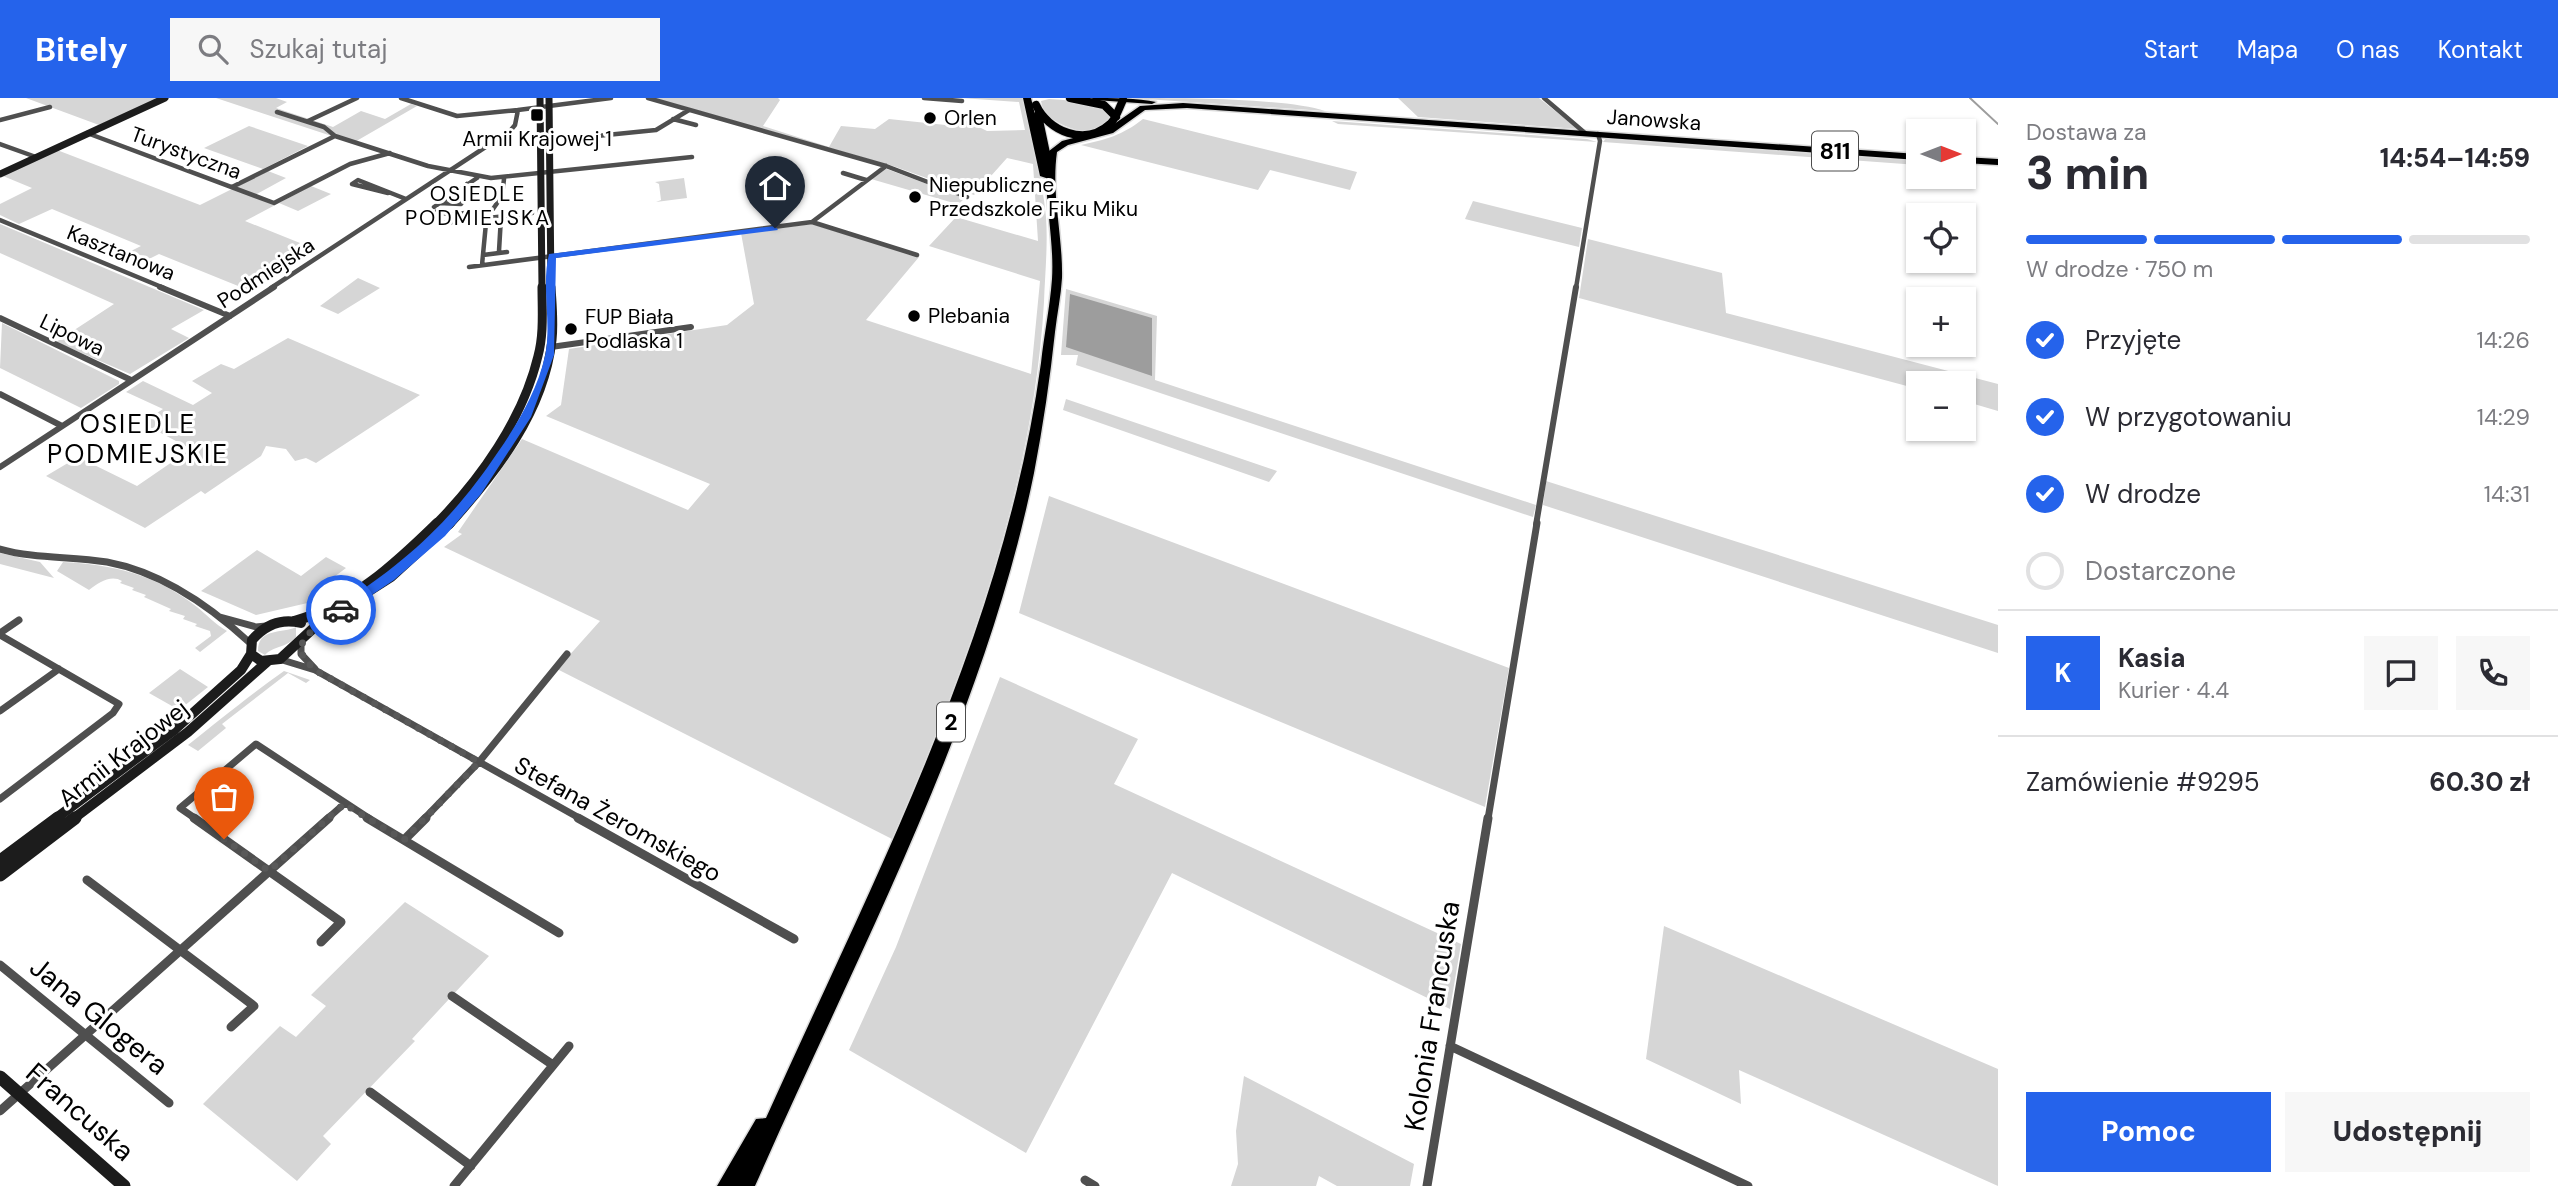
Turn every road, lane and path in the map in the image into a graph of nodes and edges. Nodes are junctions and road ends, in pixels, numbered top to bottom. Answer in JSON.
{"nodes":[{"id":1,"x":165,"y":98,"type":"edge"},
{"id":2,"x":357,"y":98,"type":"edge"},
{"id":3,"x":401,"y":98,"type":"edge"},
{"id":4,"x":611,"y":98,"type":"edge"},
{"id":5,"x":648,"y":98,"type":"edge"},
{"id":6,"x":924,"y":98,"type":"edge"},
{"id":7,"x":1070,"y":98,"type":"edge"},
{"id":8,"x":1094,"y":98,"type":"edge"},
{"id":9,"x":1544,"y":98,"type":"edge"},
{"id":10,"x":1032,"y":100,"type":"edge"},
{"id":11,"x":1123,"y":100,"type":"edge"},
{"id":12,"x":962,"y":101,"type":"dead end"},
{"id":13,"x":541,"y":102,"type":"edge"},
{"id":14,"x":550,"y":102,"type":"edge"},
{"id":15,"x":1192,"y":105,"type":"junction"},
{"id":16,"x":50,"y":107,"type":"dead end"},
{"id":17,"x":518,"y":110,"type":"junction"},
{"id":18,"x":689,"y":110,"type":"junction"},
{"id":19,"x":277,"y":112,"type":"dead end"},
{"id":20,"x":673,"y":119,"type":"junction"},
{"id":21,"x":1119,"y":119,"type":"junction"},
{"id":22,"x":0,"y":120,"type":"edge"},
{"id":23,"x":308,"y":121,"type":"junction"},
{"id":24,"x":696,"y":125,"type":"dead end"},
{"id":25,"x":86,"y":133,"type":"junction"},
{"id":26,"x":1585,"y":133,"type":"junction"},
{"id":27,"x":1598,"y":134,"type":"junction"},
{"id":28,"x":335,"y":136,"type":"junction"},
{"id":29,"x":567,"y":139,"type":"dead end"},
{"id":30,"x":0,"y":144,"type":"edge"},
{"id":31,"x":391,"y":153,"type":"junction"},
{"id":32,"x":1906,"y":156,"type":"edge"},
{"id":33,"x":36,"y":157,"type":"junction"},
{"id":34,"x":692,"y":157,"type":"dead end"},
{"id":35,"x":1976,"y":161,"type":"edge"},
{"id":36,"x":1998,"y":162,"type":"edge"},
{"id":37,"x":886,"y":166,"type":"junction"},
{"id":38,"x":449,"y":171,"type":"junction"},
{"id":39,"x":843,"y":173,"type":"dead end"},
{"id":40,"x":0,"y":174,"type":"edge"},
{"id":41,"x":552,"y":174,"type":"junction"},
{"id":42,"x":542,"y":175,"type":"junction"},
{"id":43,"x":1051,"y":176,"type":"junction"},
{"id":44,"x":477,"y":177,"type":"junction"},
{"id":45,"x":504,"y":179,"type":"junction"},
{"id":46,"x":866,"y":180,"type":"junction"},
{"id":47,"x":467,"y":184,"type":"junction"},
{"id":48,"x":232,"y":187,"type":"junction"},
{"id":49,"x":388,"y":193,"type":"junction"},
{"id":50,"x":967,"y":197,"type":"dead end"},
{"id":51,"x":406,"y":200,"type":"junction"},
{"id":52,"x":446,"y":205,"type":"junction"},
{"id":53,"x":491,"y":210,"type":"junction"},
{"id":54,"x":532,"y":213,"type":"dead end"},
{"id":55,"x":490,"y":217,"type":"junction"},
{"id":56,"x":501,"y":217,"type":"junction"},
{"id":57,"x":0,"y":220,"type":"edge"},
{"id":58,"x":812,"y":222,"type":"junction"},
{"id":59,"x":444,"y":223,"type":"dead end"},
{"id":60,"x":486,"y":223,"type":"dead end"},
{"id":61,"x":500,"y":238,"type":"junction"},
{"id":62,"x":486,"y":240,"type":"junction"},
{"id":63,"x":499,"y":251,"type":"dead end"},
{"id":64,"x":507,"y":252,"type":"dead end"},
{"id":65,"x":483,"y":255,"type":"junction"},
{"id":66,"x":917,"y":255,"type":"dead end"},
{"id":67,"x":552,"y":256,"type":"junction"},
{"id":68,"x":541,"y":257,"type":"junction"},
{"id":69,"x":482,"y":265,"type":"junction"},
{"id":70,"x":469,"y":267,"type":"dead end"},
{"id":71,"x":230,"y":316,"type":"junction"},
{"id":72,"x":0,"y":318,"type":"edge"},
{"id":73,"x":691,"y":327,"type":"dead end"},
{"id":74,"x":1050,"y":328,"type":"junction"},
{"id":75,"x":551,"y":347,"type":"junction"},
{"id":76,"x":539,"y":348,"type":"junction"},
{"id":77,"x":131,"y":380,"type":"junction"},
{"id":78,"x":0,"y":394,"type":"edge"},
{"id":79,"x":519,"y":409,"type":"junction"},
{"id":80,"x":531,"y":409,"type":"junction"},
{"id":81,"x":62,"y":426,"type":"junction"},
{"id":82,"x":0,"y":467,"type":"edge"},
{"id":83,"x":0,"y":549,"type":"edge"},
{"id":84,"x":220,"y":617,"type":"junction"},
{"id":85,"x":19,"y":620,"type":"dead end"},
{"id":86,"x":294,"y":621,"type":"junction"},
{"id":87,"x":269,"y":625,"type":"junction"},
{"id":88,"x":0,"y":634,"type":"edge"},
{"id":89,"x":303,"y":643,"type":"junction"},
{"id":90,"x":251,"y":649,"type":"junction"},
{"id":91,"x":567,"y":654,"type":"dead end"},
{"id":92,"x":273,"y":660,"type":"junction"},
{"id":93,"x":60,"y":669,"type":"junction"},
{"id":94,"x":315,"y":670,"type":"junction"},
{"id":95,"x":0,"y":711,"type":"edge"},
{"id":96,"x":479,"y":762,"type":"junction"},
{"id":97,"x":0,"y":799,"type":"edge"},
{"id":98,"x":344,"y":804,"type":"junction"},
{"id":99,"x":69,"y":815,"type":"junction"},
{"id":100,"x":404,"y":840,"type":"junction"},
{"id":101,"x":0,"y":861,"type":"edge"},
{"id":102,"x":269,"y":871,"type":"junction"},
{"id":103,"x":0,"y":875,"type":"edge"},
{"id":104,"x":88,"y":880,"type":"dead end"},
{"id":105,"x":559,"y":933,"type":"dead end"},
{"id":106,"x":794,"y":939,"type":"dead end"},
{"id":107,"x":321,"y":942,"type":"dead end"},
{"id":108,"x":181,"y":950,"type":"junction"},
{"id":109,"x":0,"y":965,"type":"edge"},
{"id":110,"x":452,"y":996,"type":"dead end"},
{"id":111,"x":231,"y":1027,"type":"dead end"},
{"id":112,"x":86,"y":1035,"type":"junction"},
{"id":113,"x":569,"y":1046,"type":"dead end"},
{"id":114,"x":1450,"y":1046,"type":"junction"},
{"id":115,"x":553,"y":1065,"type":"junction"},
{"id":116,"x":0,"y":1077,"type":"edge"},
{"id":117,"x":370,"y":1092,"type":"dead end"},
{"id":118,"x":19,"y":1093,"type":"junction"},
{"id":119,"x":784,"y":1093,"type":"junction"},
{"id":120,"x":169,"y":1103,"type":"dead end"},
{"id":121,"x":0,"y":1111,"type":"edge"},
{"id":122,"x":471,"y":1166,"type":"junction"},
{"id":123,"x":1085,"y":1180,"type":"dead end"},
{"id":124,"x":124,"y":1186,"type":"edge"},
{"id":125,"x":454,"y":1186,"type":"edge"},
{"id":126,"x":727,"y":1186,"type":"edge"},
{"id":127,"x":745,"y":1186,"type":"edge"},
{"id":128,"x":1095,"y":1186,"type":"edge"},
{"id":129,"x":1427,"y":1186,"type":"edge"},
{"id":130,"x":1748,"y":1186,"type":"edge"}],
"edges":[{"from":1,"to":25,"type":"street"},
{"from":2,"to":23,"type":"street"},
{"from":3,"to":17,"type":"street"},
{"from":4,"to":14,"type":"street"},
{"from":5,"to":18,"type":"street"},
{"from":6,"to":12,"type":"street"},
{"from":7,"to":21,"type":"main road"},
{"from":8,"to":11,"type":"highway","name":"Janowska","number":"811"},
{"from":9,"to":26,"type":"street"},
{"from":10,"to":21,"type":"main road"},
{"from":10,"to":43,"type":"main road"},
{"from":10,"to":74,"type":"highway","number":"2"},
{"from":11,"to":15,"type":"highway","name":"Janowska","number":"811"},
{"from":11,"to":21,"type":"highway"},
{"from":13,"to":14,"type":"street"},
{"from":13,"to":17,"type":"street"},
{"from":13,"to":42,"type":"street"},
{"from":14,"to":41,"type":"street"},
{"from":15,"to":21,"type":"highway"},
{"from":15,"to":26,"type":"highway","name":"Janowska","number":"811"},
{"from":16,"to":22,"type":"street"},
{"from":17,"to":38,"type":"street","name":"Podmiejska"},
{"from":18,"to":20,"type":"street"},
{"from":18,"to":37,"type":"street"},
{"from":19,"to":23,"type":"street"},
{"from":20,"to":24,"type":"street"},
{"from":20,"to":29,"type":"street"},
{"from":21,"to":43,"type":"highway"},
{"from":23,"to":28,"type":"street"},
{"from":25,"to":33,"type":"street"},
{"from":25,"to":48,"type":"street","name":"Turystyczna"},
{"from":26,"to":27,"type":"highway","name":"Janowska","number":"811"},
{"from":27,"to":32,"type":"highway","name":"Janowska","number":"811"},
{"from":27,"to":114,"type":"street","name":"Kolonia Francuska"},
{"from":28,"to":31,"type":"street"},
{"from":28,"to":48,"type":"street"},
{"from":30,"to":33,"type":"street"},
{"from":31,"to":38,"type":"street"},
{"from":31,"to":48,"type":"street","name":"Turystyczna"},
{"from":33,"to":40,"type":"street"},
{"from":34,"to":41,"type":"street"},
{"from":35,"to":36,"type":"highway"},
{"from":37,"to":46,"type":"street"},
{"from":37,"to":50,"type":"street"},
{"from":38,"to":44,"type":"street"},
{"from":38,"to":51,"type":"street","name":"Podmiejska"},
{"from":39,"to":46,"type":"street"},
{"from":41,"to":42,"type":"street"},
{"from":41,"to":67,"type":"street"},
{"from":42,"to":45,"type":"street"},
{"from":42,"to":68,"type":"street"},
{"from":43,"to":74,"type":"highway","number":"2"},
{"from":44,"to":45,"type":"street"},
{"from":44,"to":47,"type":"street"},
{"from":45,"to":53,"type":"street"},
{"from":46,"to":58,"type":"street"},
{"from":47,"to":52,"type":"street"},
{"from":47,"to":52,"type":"street"},
{"from":49,"to":49,"type":"street"},
{"from":49,"to":51,"type":"street"},
{"from":51,"to":71,"type":"street","name":"Podmiejska"},
{"from":52,"to":53,"type":"street"},
{"from":53,"to":55,"type":"street"},
{"from":54,"to":56,"type":"street"},
{"from":55,"to":56,"type":"street"},
{"from":55,"to":59,"type":"street"},
{"from":56,"to":61,"type":"street"},
{"from":57,"to":71,"type":"street","name":"Kasztanowa"},
{"from":58,"to":66,"type":"street"},
{"from":58,"to":67,"type":"street"},
{"from":60,"to":62,"type":"street"},
{"from":61,"to":62,"type":"street"},
{"from":61,"to":63,"type":"street"},
{"from":62,"to":65,"type":"street"},
{"from":64,"to":65,"type":"street"},
{"from":65,"to":69,"type":"street"},
{"from":67,"to":68,"type":"street"},
{"from":67,"to":75,"type":"street"},
{"from":68,"to":69,"type":"street"},
{"from":68,"to":76,"type":"street"},
{"from":69,"to":70,"type":"street"},
{"from":71,"to":77,"type":"street","name":"Podmiejska"},
{"from":72,"to":77,"type":"street","name":"Lipowa"},
{"from":73,"to":75,"type":"street"},
{"from":74,"to":119,"type":"highway","number":"2"},
{"from":75,"to":76,"type":"street"},
{"from":75,"to":80,"type":"street"},
{"from":76,"to":79,"type":"street"},
{"from":77,"to":81,"type":"street","name":"Podmiejska"},
{"from":78,"to":81,"type":"street"},
{"from":79,"to":80,"type":"street"},
{"from":79,"to":86,"type":"street"},
{"from":80,"to":89,"type":"street"},
{"from":81,"to":82,"type":"street","name":"Podmiejska"},
{"from":83,"to":84,"type":"street"},
{"from":84,"to":87,"type":"street"},
{"from":84,"to":90,"type":"street"},
{"from":85,"to":88,"type":"street"},
{"from":86,"to":87,"type":"street"},
{"from":86,"to":89,"type":"street"},
{"from":87,"to":90,"type":"street","name":"Armii Krajowej"},
{"from":88,"to":93,"type":"street"},
{"from":89,"to":92,"type":"street","name":"Armii Krajowej"},
{"from":89,"to":94,"type":"street"},
{"from":90,"to":92,"type":"street"},
{"from":90,"to":99,"type":"street","name":"Armii Krajowej"},
{"from":91,"to":96,"type":"street"},
{"from":92,"to":94,"type":"street","name":"Stefana Żeromskiego"},
{"from":92,"to":99,"type":"street","name":"Armii Krajowej"},
{"from":93,"to":95,"type":"street"},
{"from":93,"to":97,"type":"street"},
{"from":94,"to":96,"type":"street","name":"Stefana Żeromskiego"},
{"from":96,"to":100,"type":"street"},
{"from":96,"to":106,"type":"street","name":"Stefana Żeromskiego"},
{"from":98,"to":100,"type":"street"},
{"from":98,"to":102,"type":"street"},
{"from":98,"to":102,"type":"street"},
{"from":99,"to":101,"type":"street","name":"Armii Krajowej"},
{"from":99,"to":103,"type":"street","name":"Armii Krajowej"},
{"from":100,"to":105,"type":"street"},
{"from":102,"to":107,"type":"street"},
{"from":102,"to":108,"type":"street"},
{"from":104,"to":108,"type":"street"},
{"from":108,"to":111,"type":"street"},
{"from":108,"to":112,"type":"street"},
{"from":109,"to":112,"type":"street","name":"Jana Glogera"},
{"from":110,"to":115,"type":"street"},
{"from":112,"to":118,"type":"street"},
{"from":112,"to":120,"type":"street","name":"Jana Glogera"},
{"from":113,"to":115,"type":"street"},
{"from":114,"to":129,"type":"street","name":"Kolonia Francuska"},
{"from":114,"to":130,"type":"street"},
{"from":115,"to":122,"type":"street"},
{"from":116,"to":118,"type":"street","name":"Francuska"},
{"from":117,"to":122,"type":"street"},
{"from":118,"to":121,"type":"street"},
{"from":118,"to":124,"type":"street","name":"Francuska"},
{"from":119,"to":126,"type":"highway","number":"2"},
{"from":119,"to":127,"type":"highway","number":"2"},
{"from":122,"to":125,"type":"street"},
{"from":123,"to":128,"type":"street"}]}
